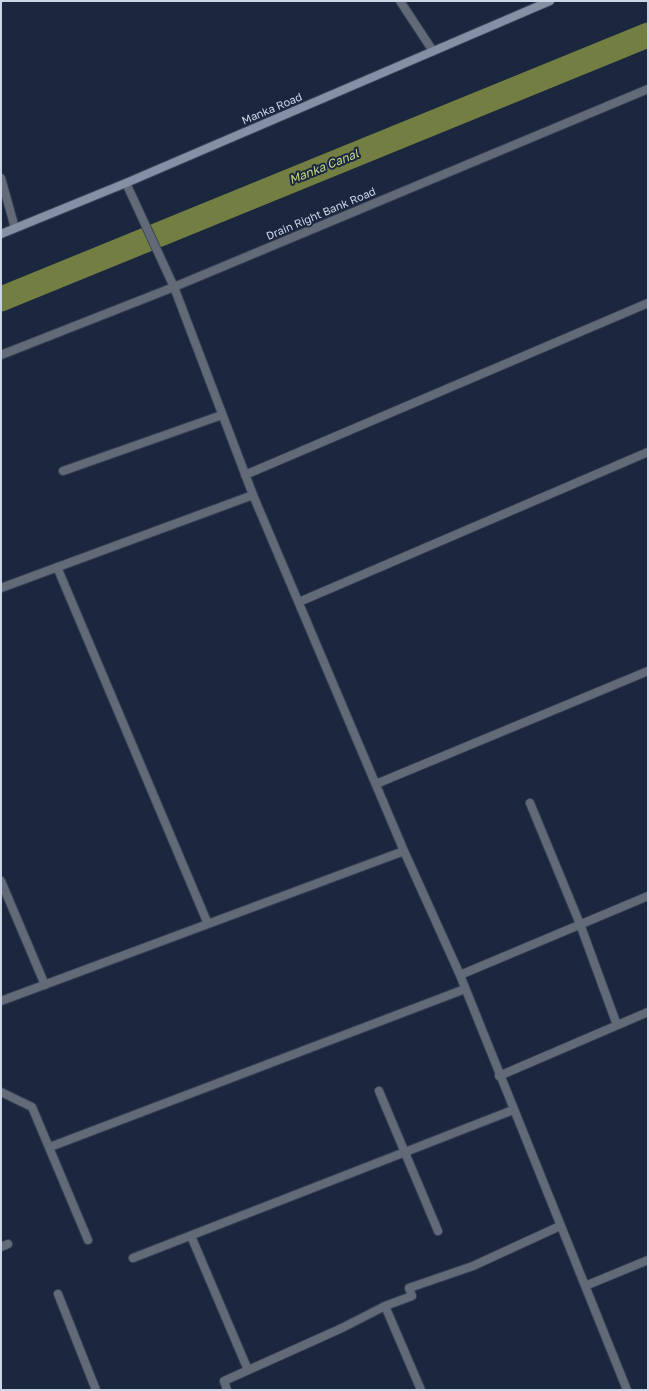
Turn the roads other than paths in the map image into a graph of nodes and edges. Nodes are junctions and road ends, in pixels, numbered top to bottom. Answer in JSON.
{"nodes":[{"id":1,"x":400,"y":1,"type":"edge"},
{"id":2,"x":550,"y":1,"type":"edge"},
{"id":3,"x":433,"y":51,"type":"junction"},
{"id":4,"x":648,"y":89,"type":"edge"},
{"id":5,"x":1,"y":178,"type":"edge"},
{"id":6,"x":126,"y":183,"type":"junction"},
{"id":7,"x":15,"y":228,"type":"junction"},
{"id":8,"x":1,"y":234,"type":"edge"},
{"id":9,"x":174,"y":287,"type":"junction"},
{"id":10,"x":648,"y":303,"type":"edge"},
{"id":11,"x":1,"y":355,"type":"edge"},
{"id":12,"x":222,"y":415,"type":"junction"},
{"id":13,"x":648,"y":452,"type":"edge"},
{"id":14,"x":63,"y":471,"type":"dead end"},
{"id":15,"x":245,"y":475,"type":"junction"},
{"id":16,"x":252,"y":495,"type":"junction"},
{"id":17,"x":57,"y":567,"type":"junction"},
{"id":18,"x":1,"y":588,"type":"edge"},
{"id":19,"x":299,"y":602,"type":"junction"},
{"id":20,"x":648,"y":671,"type":"edge"},
{"id":21,"x":376,"y":784,"type":"junction"},
{"id":22,"x":530,"y":803,"type":"dead end"},
{"id":23,"x":404,"y":851,"type":"junction"},
{"id":24,"x":1,"y":881,"type":"edge"},
{"id":25,"x":648,"y":896,"type":"edge"},
{"id":26,"x":208,"y":924,"type":"junction"},
{"id":27,"x":580,"y":924,"type":"junction"},
{"id":28,"x":460,"y":975,"type":"junction"},
{"id":29,"x":44,"y":985,"type":"junction"},
{"id":30,"x":466,"y":989,"type":"junction"},
{"id":31,"x":1,"y":1001,"type":"edge"},
{"id":32,"x":648,"y":1012,"type":"edge"},
{"id":33,"x":617,"y":1025,"type":"junction"},
{"id":34,"x":499,"y":1076,"type":"junction"},
{"id":35,"x":379,"y":1091,"type":"dead end"},
{"id":36,"x":1,"y":1092,"type":"edge"},
{"id":37,"x":513,"y":1110,"type":"junction"},
{"id":38,"x":50,"y":1147,"type":"junction"},
{"id":39,"x":405,"y":1151,"type":"junction"},
{"id":40,"x":560,"y":1226,"type":"junction"},
{"id":41,"x":438,"y":1231,"type":"dead end"},
{"id":42,"x":191,"y":1236,"type":"junction"},
{"id":43,"x":88,"y":1240,"type":"dead end"},
{"id":44,"x":133,"y":1258,"type":"dead end"},
{"id":45,"x":648,"y":1260,"type":"edge"},
{"id":46,"x":585,"y":1286,"type":"junction"},
{"id":47,"x":58,"y":1294,"type":"dead end"},
{"id":48,"x":385,"y":1306,"type":"junction"},
{"id":49,"x":248,"y":1370,"type":"junction"},
{"id":50,"x":96,"y":1390,"type":"edge"},
{"id":51,"x":227,"y":1390,"type":"edge"},
{"id":52,"x":421,"y":1390,"type":"edge"},
{"id":53,"x":627,"y":1390,"type":"edge"}],
"edges":[{"from":1,"to":3,"type":"street"},
{"from":2,"to":3,"type":"main road","name":"Manka Road"},
{"from":3,"to":6,"type":"main road","name":"Manka Road"},
{"from":4,"to":9,"type":"street","name":"Drain Right Bank Road"},
{"from":5,"to":7,"type":"street"},
{"from":6,"to":7,"type":"main road","name":"Manka Road"},
{"from":6,"to":9,"type":"street"},
{"from":7,"to":8,"type":"main road","name":"Manka Road"},
{"from":9,"to":11,"type":"street","name":"Drain Right Bank Road"},
{"from":9,"to":12,"type":"street"},
{"from":10,"to":15,"type":"street"},
{"from":12,"to":14,"type":"street"},
{"from":12,"to":15,"type":"street"},
{"from":13,"to":19,"type":"street"},
{"from":15,"to":16,"type":"street"},
{"from":16,"to":17,"type":"street"},
{"from":16,"to":19,"type":"street"},
{"from":17,"to":18,"type":"street"},
{"from":17,"to":26,"type":"street"},
{"from":19,"to":21,"type":"street"},
{"from":20,"to":21,"type":"street"},
{"from":21,"to":23,"type":"street"},
{"from":22,"to":27,"type":"street"},
{"from":23,"to":26,"type":"street"},
{"from":23,"to":28,"type":"street"},
{"from":24,"to":29,"type":"street"},
{"from":25,"to":27,"type":"street"},
{"from":26,"to":29,"type":"street"},
{"from":27,"to":28,"type":"street"},
{"from":27,"to":33,"type":"street"},
{"from":28,"to":30,"type":"street"},
{"from":29,"to":31,"type":"street"},
{"from":30,"to":34,"type":"street"},
{"from":30,"to":38,"type":"street"},
{"from":32,"to":33,"type":"street"},
{"from":33,"to":34,"type":"street"},
{"from":34,"to":37,"type":"street"},
{"from":35,"to":39,"type":"street"},
{"from":36,"to":38,"type":"street"},
{"from":37,"to":39,"type":"street"},
{"from":37,"to":40,"type":"street"},
{"from":38,"to":43,"type":"street"},
{"from":39,"to":41,"type":"street"},
{"from":39,"to":42,"type":"street"},
{"from":40,"to":46,"type":"street"},
{"from":40,"to":48,"type":"street"},
{"from":42,"to":44,"type":"street"},
{"from":42,"to":49,"type":"street"},
{"from":45,"to":46,"type":"street"},
{"from":46,"to":53,"type":"street"},
{"from":47,"to":50,"type":"street"},
{"from":48,"to":49,"type":"street"},
{"from":48,"to":52,"type":"street"},
{"from":49,"to":51,"type":"street"}]}
